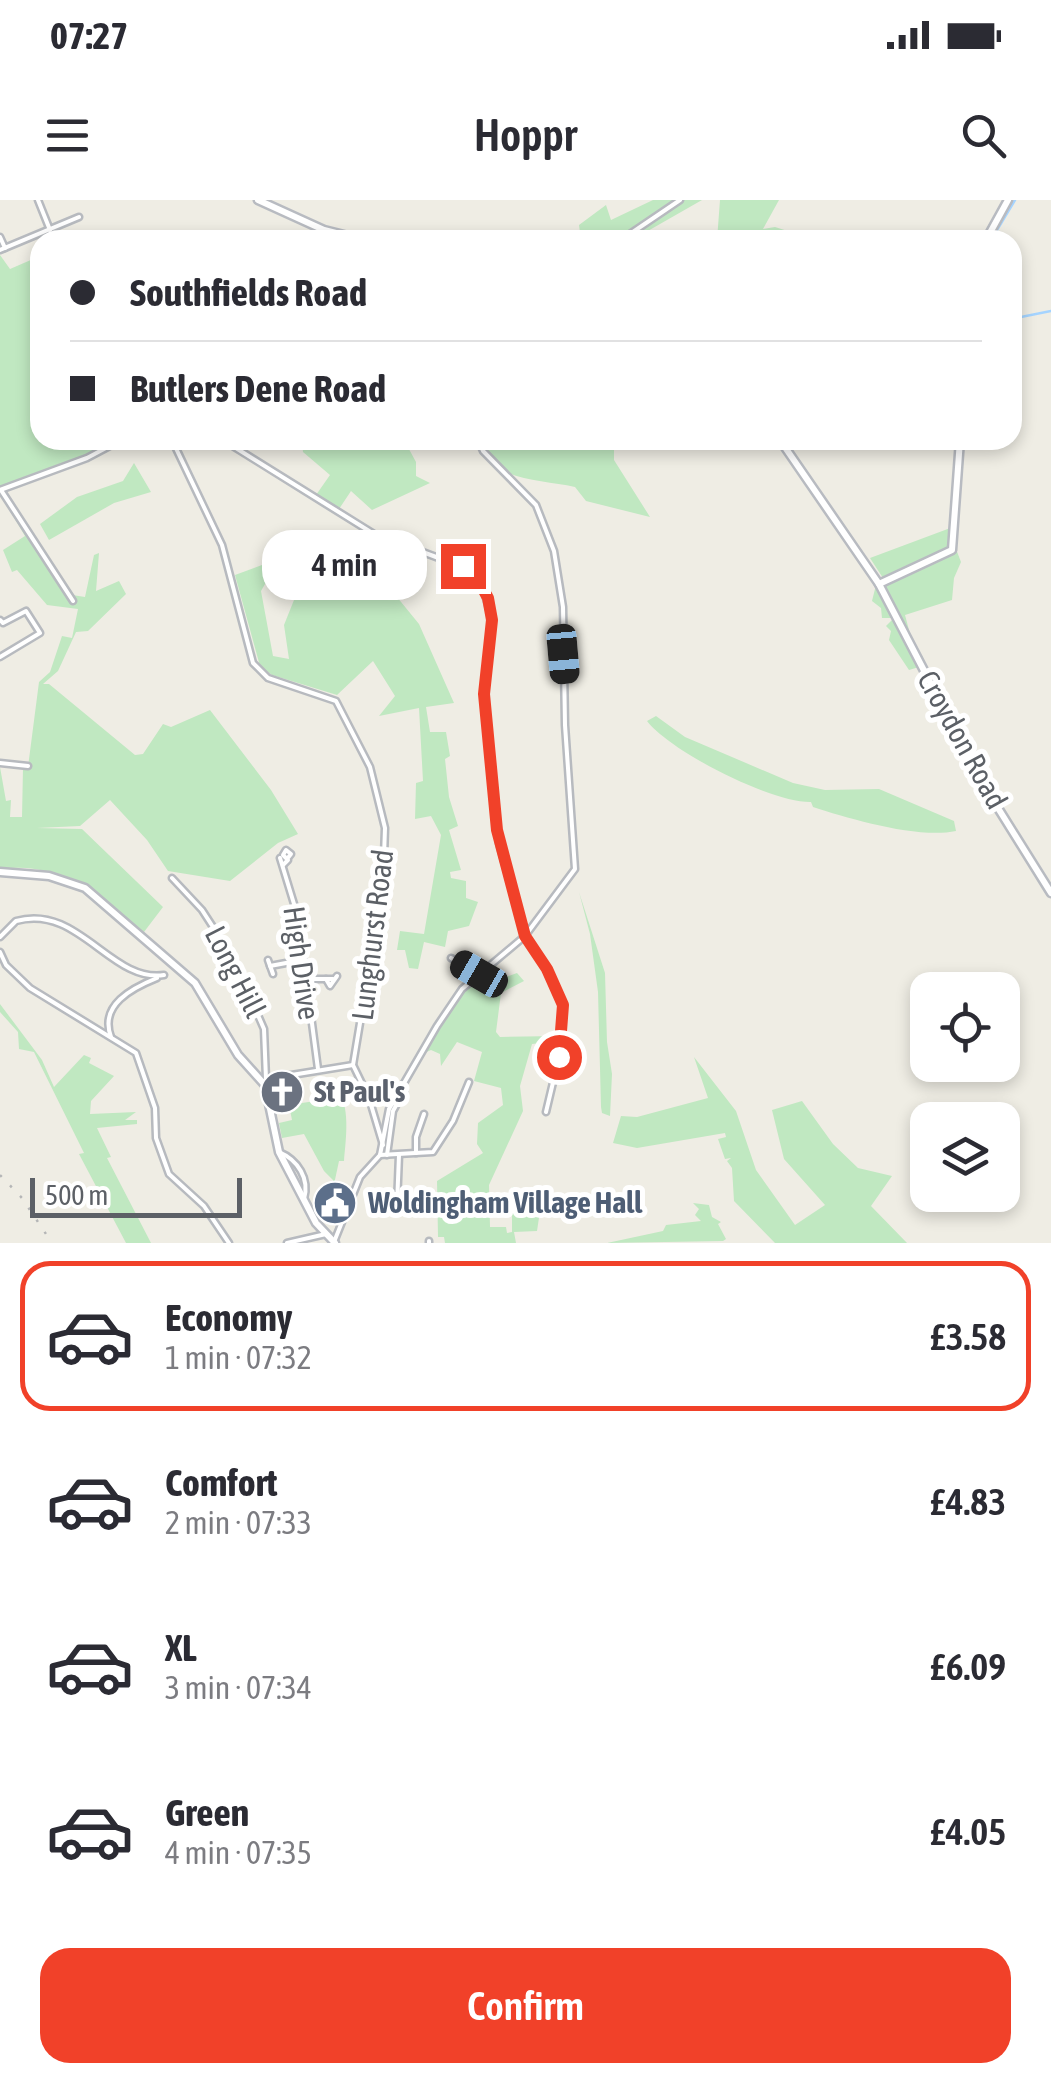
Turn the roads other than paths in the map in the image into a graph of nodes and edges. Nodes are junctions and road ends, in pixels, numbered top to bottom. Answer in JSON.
{"nodes":[{"id":1,"x":38,"y":200,"type":"edge"},
{"id":2,"x":258,"y":200,"type":"edge"},
{"id":3,"x":680,"y":200,"type":"edge"},
{"id":4,"x":1008,"y":200,"type":"edge"},
{"id":5,"x":80,"y":217,"type":"dead end"},
{"id":6,"x":50,"y":230,"type":"joint"},
{"id":7,"x":324,"y":230,"type":"edge"},
{"id":8,"x":636,"y":230,"type":"edge"},
{"id":9,"x":992,"y":230,"type":"edge"},
{"id":10,"x":0,"y":237,"type":"edge"},
{"id":11,"x":30,"y":238,"type":"edge"},
{"id":12,"x":2,"y":249,"type":"edge"},
{"id":13,"x":102,"y":450,"type":"edge"},
{"id":14,"x":177,"y":450,"type":"edge"},
{"id":15,"x":239,"y":450,"type":"edge"},
{"id":16,"x":486,"y":450,"type":"edge"},
{"id":17,"x":787,"y":450,"type":"edge"},
{"id":18,"x":959,"y":450,"type":"edge"},
{"id":19,"x":0,"y":490,"type":"edge"},
{"id":20,"x":880,"y":584,"type":"junction"},
{"id":21,"x":73,"y":600,"type":"dead end"},
{"id":22,"x":0,"y":620,"type":"edge"},
{"id":23,"x":0,"y":658,"type":"edge"},
{"id":24,"x":0,"y":763,"type":"edge"},
{"id":25,"x":28,"y":766,"type":"dead end"},
{"id":26,"x":280,"y":858,"type":"dead end"},
{"id":27,"x":288,"y":859,"type":"dead end"},
{"id":28,"x":284,"y":865,"type":"junction"},
{"id":29,"x":0,"y":872,"type":"edge"},
{"id":30,"x":172,"y":878,"type":"dead end"},
{"id":31,"x":1051,"y":893,"type":"edge"},
{"id":32,"x":525,"y":936,"type":"junction"},
{"id":33,"x":0,"y":937,"type":"edge"},
{"id":34,"x":0,"y":952,"type":"edge"},
{"id":35,"x":451,"y":958,"type":"dead end"},
{"id":36,"x":302,"y":960,"type":"junction"},
{"id":37,"x":177,"y":966,"type":"junction"},
{"id":38,"x":164,"y":974,"type":"junction"},
{"id":39,"x":273,"y":974,"type":"dead end"},
{"id":40,"x":479,"y":974,"type":"junction"},
{"id":41,"x":332,"y":978,"type":"dead end"},
{"id":42,"x":304,"y":979,"type":"junction"},
{"id":43,"x":111,"y":1037,"type":"junction"},
{"id":44,"x":353,"y":1065,"type":"junction"},
{"id":45,"x":318,"y":1070,"type":"junction"},
{"id":46,"x":264,"y":1080,"type":"junction"},
{"id":47,"x":470,"y":1082,"type":"dead end"},
{"id":48,"x":404,"y":1091,"type":"dead end"},
{"id":49,"x":546,"y":1112,"type":"dead end"},
{"id":50,"x":424,"y":1114,"type":"dead end"},
{"id":51,"x":383,"y":1145,"type":"junction"},
{"id":52,"x":416,"y":1154,"type":"junction"},
{"id":53,"x":384,"y":1155,"type":"junction"},
{"id":54,"x":398,"y":1155,"type":"junction"},
{"id":55,"x":397,"y":1205,"type":"dead end"},
{"id":56,"x":326,"y":1234,"type":"junction"},
{"id":57,"x":334,"y":1242,"type":"edge"},
{"id":58,"x":229,"y":1243,"type":"edge"},
{"id":59,"x":287,"y":1243,"type":"edge"}],
"edges":[{"from":1,"to":6,"type":"street"},
{"from":2,"to":7,"type":"street"},
{"from":3,"to":8,"type":"street"},
{"from":4,"to":9,"type":"street"},
{"from":5,"to":6,"type":"street"},
{"from":10,"to":12,"type":"street"},
{"from":11,"to":12,"type":"street"},
{"from":13,"to":19,"type":"street"},
{"from":14,"to":44,"type":"street","name":"Lunghurst Road"},
{"from":15,"to":32,"type":"street"},
{"from":16,"to":32,"type":"street"},
{"from":17,"to":20,"type":"street","name":"Croydon Road"},
{"from":18,"to":20,"type":"street"},
{"from":19,"to":21,"type":"street"},
{"from":20,"to":31,"type":"street","name":"Croydon Road"},
{"from":22,"to":23,"type":"street"},
{"from":24,"to":25,"type":"street"},
{"from":26,"to":28,"type":"street","name":"High Drive"},
{"from":27,"to":28,"type":"street"},
{"from":28,"to":36,"type":"street","name":"High Drive"},
{"from":29,"to":37,"type":"street"},
{"from":30,"to":46,"type":"street","name":"Long Hill"},
{"from":32,"to":40,"type":"street"},
{"from":32,"to":49,"type":"street"},
{"from":33,"to":38,"type":"street"},
{"from":34,"to":43,"type":"street"},
{"from":35,"to":40,"type":"street"},
{"from":36,"to":39,"type":"street"},
{"from":36,"to":42,"type":"street","name":"High Drive"},
{"from":37,"to":38,"type":"street"},
{"from":37,"to":46,"type":"street"},
{"from":38,"to":43,"type":"street"},
{"from":40,"to":51,"type":"street"},
{"from":41,"to":42,"type":"street"},
{"from":42,"to":45,"type":"street","name":"High Drive"},
{"from":43,"to":58,"type":"street"},
{"from":44,"to":45,"type":"street"},
{"from":44,"to":51,"type":"street"},
{"from":45,"to":46,"type":"street"},
{"from":46,"to":56,"type":"street"},
{"from":47,"to":52,"type":"street"},
{"from":48,"to":53,"type":"street"},
{"from":50,"to":52,"type":"street"},
{"from":51,"to":53,"type":"street"},
{"from":52,"to":54,"type":"street"},
{"from":53,"to":54,"type":"street"},
{"from":53,"to":57,"type":"street"},
{"from":54,"to":55,"type":"street"},
{"from":56,"to":57,"type":"street"},
{"from":56,"to":59,"type":"street"}]}
